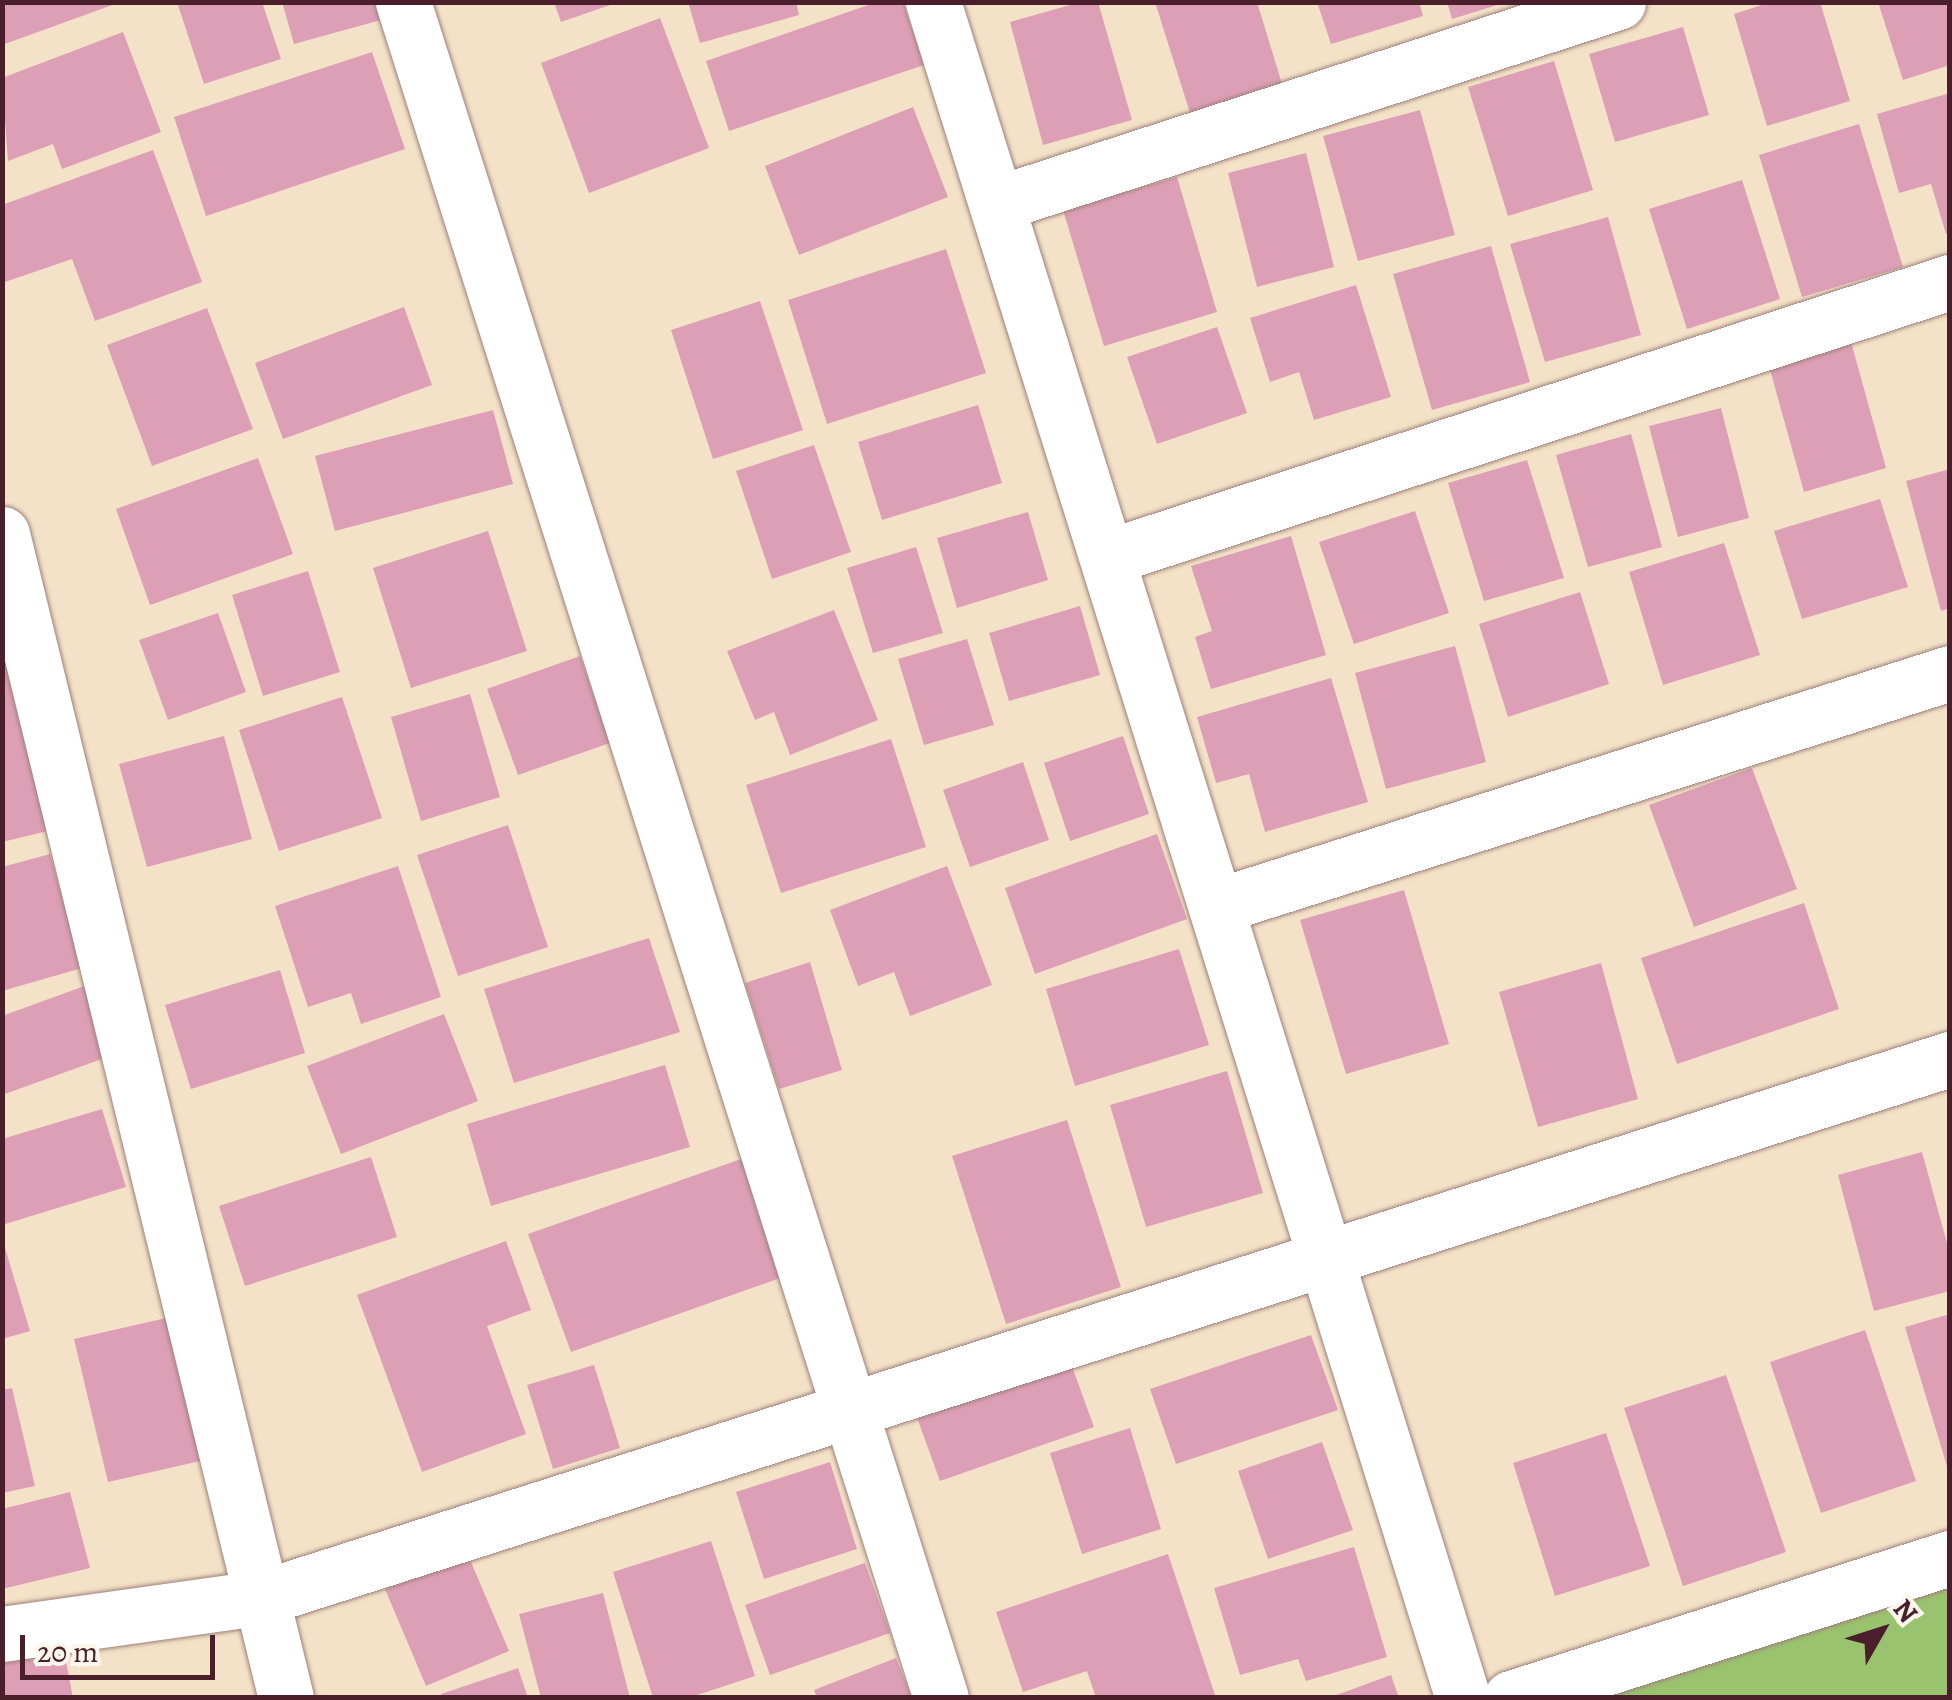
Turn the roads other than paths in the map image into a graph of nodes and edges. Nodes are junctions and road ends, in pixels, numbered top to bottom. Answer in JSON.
{"nodes":[{"id":1,"x":402,"y":2,"type":"edge"},
{"id":2,"x":933,"y":2,"type":"edge"},
{"id":3,"x":1618,"y":2,"type":"edge"},
{"id":4,"x":999,"y":202,"type":"junction"},
{"id":5,"x":1950,"y":282,"type":"edge"},
{"id":6,"x":2,"y":534,"type":"edge"},
{"id":7,"x":1108,"y":558,"type":"junction"},
{"id":8,"x":14,"y":616,"type":"edge"},
{"id":9,"x":1950,"y":673,"type":"edge"},
{"id":10,"x":1216,"y":906,"type":"junction"},
{"id":11,"x":1950,"y":1058,"type":"edge"},
{"id":12,"x":1323,"y":1256,"type":"junction"},
{"id":13,"x":847,"y":1412,"type":"junction"},
{"id":14,"x":1950,"y":1558,"type":"edge"},
{"id":15,"x":264,"y":1597,"type":"junction"},
{"id":16,"x":2,"y":1634,"type":"edge"},
{"id":17,"x":286,"y":1698,"type":"edge"},
{"id":18,"x":940,"y":1698,"type":"edge"},
{"id":19,"x":1463,"y":1698,"type":"edge"},
{"id":20,"x":1511,"y":1698,"type":"edge"}],
"edges":[{"from":1,"to":13,"type":"street"},
{"from":2,"to":4,"type":"street"},
{"from":3,"to":4,"type":"street"},
{"from":4,"to":7,"type":"street"},
{"from":5,"to":7,"type":"street"},
{"from":6,"to":8,"type":"street"},
{"from":7,"to":10,"type":"street"},
{"from":8,"to":15,"type":"street"},
{"from":9,"to":10,"type":"street"},
{"from":10,"to":12,"type":"street"},
{"from":11,"to":12,"type":"street"},
{"from":12,"to":13,"type":"street"},
{"from":12,"to":19,"type":"street"},
{"from":13,"to":15,"type":"street"},
{"from":13,"to":18,"type":"street"},
{"from":14,"to":20,"type":"street"},
{"from":15,"to":16,"type":"street"},
{"from":15,"to":17,"type":"street"}]}
